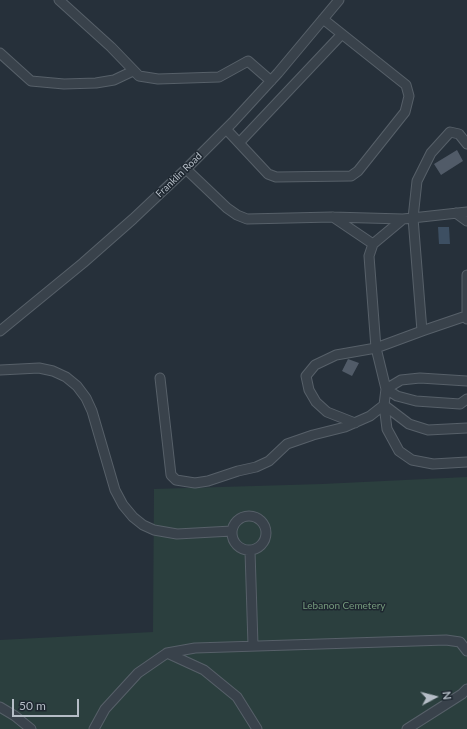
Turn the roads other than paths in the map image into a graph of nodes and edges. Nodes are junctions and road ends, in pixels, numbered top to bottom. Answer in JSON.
{"nodes":[{"id":1,"x":59,"y":0,"type":"edge"},
{"id":2,"x":339,"y":0,"type":"edge"},
{"id":3,"x":323,"y":19,"type":"junction"},
{"id":4,"x":342,"y":34,"type":"junction"},
{"id":5,"x":0,"y":53,"type":"edge"},
{"id":6,"x":133,"y":71,"type":"junction"},
{"id":7,"x":271,"y":81,"type":"junction"},
{"id":8,"x":226,"y":129,"type":"junction"},
{"id":9,"x":239,"y":143,"type":"junction"},
{"id":10,"x":467,"y":144,"type":"edge"},
{"id":11,"x":186,"y":169,"type":"junction"},
{"id":12,"x":467,"y":212,"type":"edge"},
{"id":13,"x":456,"y":213,"type":"junction"},
{"id":14,"x":332,"y":217,"type":"junction"},
{"id":15,"x":413,"y":218,"type":"junction"},
{"id":16,"x":403,"y":219,"type":"junction"},
{"id":17,"x":467,"y":221,"type":"edge"},
{"id":18,"x":373,"y":244,"type":"junction"},
{"id":19,"x":467,"y":275,"type":"edge"},
{"id":20,"x":465,"y":318,"type":"edge"},
{"id":21,"x":422,"y":331,"type":"junction"},
{"id":22,"x":0,"y":332,"type":"edge"},
{"id":23,"x":376,"y":348,"type":"junction"},
{"id":24,"x":0,"y":370,"type":"edge"},
{"id":25,"x":160,"y":378,"type":"dead end"},
{"id":26,"x":467,"y":381,"type":"edge"},
{"id":27,"x":386,"y":389,"type":"junction"},
{"id":28,"x":467,"y":399,"type":"edge"},
{"id":29,"x":384,"y":405,"type":"junction"},
{"id":30,"x":355,"y":423,"type":"junction"},
{"id":31,"x":467,"y":428,"type":"edge"},
{"id":32,"x":467,"y":462,"type":"edge"},
{"id":33,"x":232,"y":531,"type":"junction"},
{"id":34,"x":250,"y":551,"type":"junction"},
{"id":35,"x":253,"y":645,"type":"junction"},
{"id":36,"x":467,"y":651,"type":"edge"},
{"id":37,"x":166,"y":654,"type":"junction"},
{"id":38,"x":467,"y":689,"type":"edge"},
{"id":39,"x":0,"y":707,"type":"edge"},
{"id":40,"x":31,"y":729,"type":"edge"},
{"id":41,"x":94,"y":729,"type":"edge"},
{"id":42,"x":257,"y":729,"type":"edge"},
{"id":43,"x":407,"y":729,"type":"edge"}],
"edges":[{"from":1,"to":6,"type":"street"},
{"from":2,"to":3,"type":"street","name":"Franklin Road"},
{"from":3,"to":4,"type":"street"},
{"from":3,"to":7,"type":"street","name":"Franklin Road"},
{"from":4,"to":9,"type":"street"},
{"from":4,"to":9,"type":"street"},
{"from":5,"to":6,"type":"street"},
{"from":6,"to":7,"type":"street"},
{"from":7,"to":8,"type":"street","name":"Franklin Road"},
{"from":8,"to":9,"type":"street"},
{"from":8,"to":11,"type":"street","name":"Franklin Road"},
{"from":10,"to":15,"type":"street"},
{"from":11,"to":14,"type":"street"},
{"from":11,"to":22,"type":"street","name":"Franklin Road"},
{"from":12,"to":13,"type":"street"},
{"from":13,"to":15,"type":"street"},
{"from":13,"to":17,"type":"street"},
{"from":14,"to":16,"type":"street"},
{"from":14,"to":18,"type":"street"},
{"from":15,"to":16,"type":"street"},
{"from":15,"to":21,"type":"street"},
{"from":16,"to":18,"type":"street"},
{"from":18,"to":23,"type":"street"},
{"from":19,"to":20,"type":"street"},
{"from":20,"to":21,"type":"street"},
{"from":21,"to":23,"type":"street"},
{"from":23,"to":27,"type":"street"},
{"from":23,"to":30,"type":"street"},
{"from":24,"to":33,"type":"street"},
{"from":25,"to":30,"type":"street"},
{"from":26,"to":27,"type":"street"},
{"from":27,"to":28,"type":"street"},
{"from":27,"to":29,"type":"street"},
{"from":29,"to":30,"type":"street"},
{"from":29,"to":31,"type":"street"},
{"from":29,"to":32,"type":"street"},
{"from":33,"to":34,"type":"street"},
{"from":33,"to":34,"type":"street"},
{"from":34,"to":35,"type":"street"},
{"from":35,"to":36,"type":"street"},
{"from":35,"to":37,"type":"street"},
{"from":37,"to":41,"type":"street"},
{"from":37,"to":42,"type":"street"},
{"from":38,"to":43,"type":"street"},
{"from":39,"to":40,"type":"street"}]}
